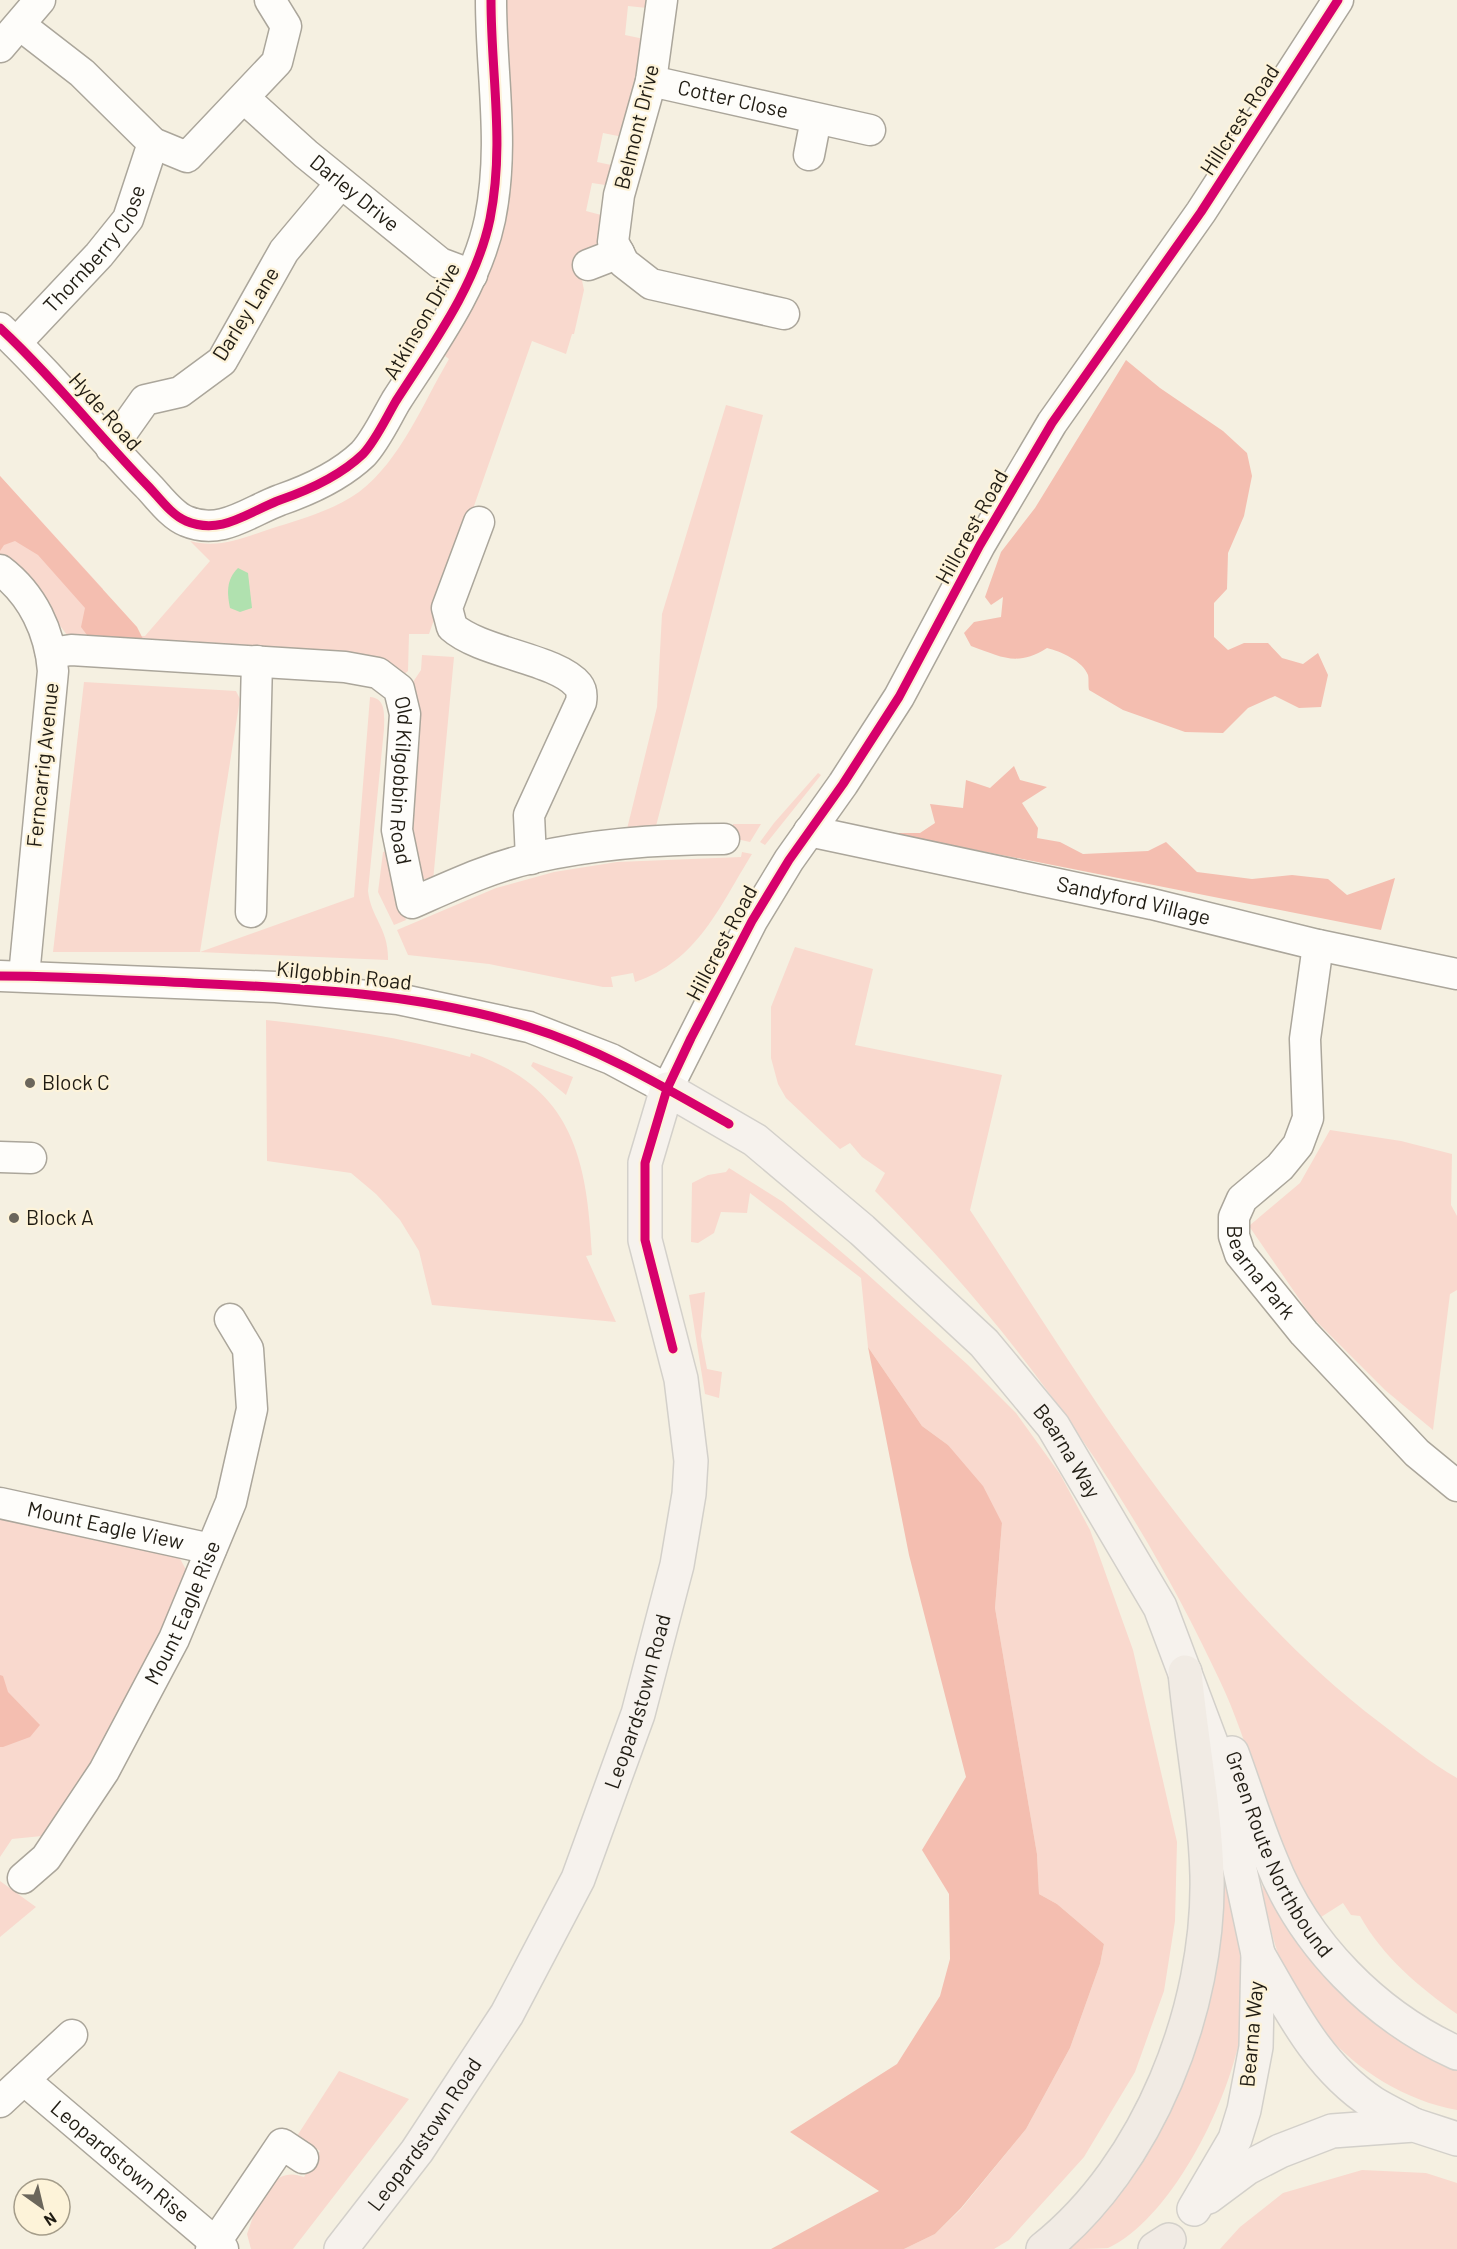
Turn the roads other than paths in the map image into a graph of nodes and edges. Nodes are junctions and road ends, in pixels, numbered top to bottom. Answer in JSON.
{"nodes":[{"id":1,"x":40,"y":0,"type":"edge"},
{"id":2,"x":270,"y":0,"type":"edge"},
{"id":3,"x":491,"y":0,"type":"edge"},
{"id":4,"x":662,"y":0,"type":"edge"},
{"id":5,"x":1338,"y":0,"type":"edge"},
{"id":6,"x":20,"y":25,"type":"junction"},
{"id":7,"x":0,"y":47,"type":"edge"},
{"id":8,"x":651,"y":81,"type":"junction"},
{"id":9,"x":244,"y":98,"type":"junction"},
{"id":10,"x":816,"y":118,"type":"junction"},
{"id":11,"x":870,"y":130,"type":"dead end"},
{"id":12,"x":153,"y":142,"type":"junction"},
{"id":13,"x":809,"y":155,"type":"dead end"},
{"id":14,"x":341,"y":183,"type":"junction"},
{"id":15,"x":621,"y":258,"type":"junction"},
{"id":16,"x":588,"y":265,"type":"dead end"},
{"id":17,"x":472,"y":275,"type":"junction"},
{"id":18,"x":784,"y":314,"type":"dead end"},
{"id":19,"x":8,"y":335,"type":"edge"},
{"id":20,"x":111,"y":448,"type":"junction"},
{"id":21,"x":183,"y":520,"type":"joint"},
{"id":22,"x":479,"y":522,"type":"dead end"},
{"id":23,"x":0,"y":570,"type":"edge"},
{"id":24,"x":51,"y":653,"type":"junction"},
{"id":25,"x":257,"y":661,"type":"junction"},
{"id":26,"x":809,"y":831,"type":"junction"},
{"id":27,"x":724,"y":839,"type":"dead end"},
{"id":28,"x":531,"y":858,"type":"junction"},
{"id":29,"x":251,"y":912,"type":"dead end"},
{"id":30,"x":1318,"y":945,"type":"junction"},
{"id":31,"x":1457,"y":974,"type":"edge"},
{"id":32,"x":12,"y":976,"type":"edge"},
{"id":33,"x":667,"y":1089,"type":"junction"},
{"id":34,"x":0,"y":1157,"type":"edge"},
{"id":35,"x":31,"y":1158,"type":"dead end"},
{"id":36,"x":230,"y":1319,"type":"dead end"},
{"id":37,"x":1457,"y":1486,"type":"edge"},
{"id":38,"x":0,"y":1503,"type":"edge"},
{"id":39,"x":211,"y":1549,"type":"junction"},
{"id":40,"x":1160,"y":1607,"type":"junction"},
{"id":41,"x":1185,"y":1672,"type":"junction"},
{"id":42,"x":23,"y":1878,"type":"dead end"},
{"id":43,"x":1258,"y":1954,"type":"junction"},
{"id":44,"x":72,"y":2035,"type":"dead end"},
{"id":45,"x":1457,"y":2053,"type":"edge"},
{"id":46,"x":24,"y":2080,"type":"junction"},
{"id":47,"x":0,"y":2102,"type":"edge"},
{"id":48,"x":1414,"y":2125,"type":"junction"},
{"id":49,"x":1454,"y":2136,"type":"edge"},
{"id":50,"x":303,"y":2158,"type":"dead end"},
{"id":51,"x":1194,"y":2209,"type":"junction"},
{"id":52,"x":1163,"y":2246,"type":"edge"},
{"id":53,"x":217,"y":2247,"type":"edge"},
{"id":54,"x":341,"y":2249,"type":"edge"},
{"id":55,"x":1043,"y":2249,"type":"edge"}],
"edges":[{"from":1,"to":6,"type":"street"},
{"from":2,"to":9,"type":"street"},
{"from":3,"to":17,"type":"street","name":"Atkinson Drive"},
{"from":4,"to":8,"type":"street","name":"Belmont Drive"},
{"from":5,"to":26,"type":"street","name":"Hillcrest Road"},
{"from":6,"to":7,"type":"street"},
{"from":6,"to":12,"type":"street"},
{"from":8,"to":10,"type":"street","name":"Cotter Close"},
{"from":8,"to":15,"type":"street","name":"Belmont Drive"},
{"from":9,"to":12,"type":"street"},
{"from":9,"to":14,"type":"street","name":"Darley Drive"},
{"from":10,"to":11,"type":"street","name":"Cotter Close"},
{"from":10,"to":13,"type":"street","name":"Cotter Close"},
{"from":12,"to":19,"type":"street","name":"Thornberry Close"},
{"from":14,"to":17,"type":"street","name":"Darley Drive"},
{"from":14,"to":20,"type":"street","name":"Darley Lane"},
{"from":15,"to":16,"type":"street"},
{"from":15,"to":18,"type":"street"},
{"from":17,"to":21,"type":"street","name":"Atkinson Drive"},
{"from":19,"to":20,"type":"street","name":"Hyde Road"},
{"from":20,"to":21,"type":"street","name":"Hyde Road"},
{"from":22,"to":28,"type":"street"},
{"from":23,"to":24,"type":"street","name":"Ferncarrig Avenue"},
{"from":24,"to":25,"type":"street","name":"Old Kilgobbin Road"},
{"from":24,"to":32,"type":"street","name":"Ferncarrig Avenue"},
{"from":25,"to":28,"type":"street","name":"Old Kilgobbin Road"},
{"from":25,"to":29,"type":"street"},
{"from":26,"to":30,"type":"street","name":"Sandyford Village"},
{"from":26,"to":33,"type":"street","name":"Hillcrest Road"},
{"from":27,"to":28,"type":"street","name":"Old Kilgobbin Road"},
{"from":30,"to":31,"type":"street","name":"Sandyford Village"},
{"from":30,"to":37,"type":"street","name":"Bearna Park"},
{"from":32,"to":33,"type":"street","name":"Kilgobbin Road"},
{"from":33,"to":40,"type":"main road","name":"Bearna Way"},
{"from":33,"to":54,"type":"main road","name":"Leopardstown Road"},
{"from":34,"to":35,"type":"street"},
{"from":36,"to":39,"type":"street","name":"Mount Eagle Rise"},
{"from":38,"to":39,"type":"street","name":"Mount Eagle View"},
{"from":39,"to":42,"type":"street","name":"Mount Eagle Rise"},
{"from":40,"to":41,"type":"main road","name":"Bearna Way"},
{"from":40,"to":45,"type":"main road","name":"Green Route Northbound"},
{"from":41,"to":43,"type":"main road","name":"Bearna Way"},
{"from":41,"to":55,"type":"highway"},
{"from":43,"to":48,"type":"main road","name":"Bearna Way"},
{"from":43,"to":51,"type":"main road","name":"Bearna Way"},
{"from":44,"to":46,"type":"street"},
{"from":46,"to":47,"type":"street"},
{"from":46,"to":53,"type":"street","name":"Leopardstown Rise"},
{"from":48,"to":49,"type":"main road"},
{"from":48,"to":51,"type":"main road"},
{"from":50,"to":53,"type":"street","name":"Leopardstown Rise"},
{"from":51,"to":52,"type":"main road"}]}
